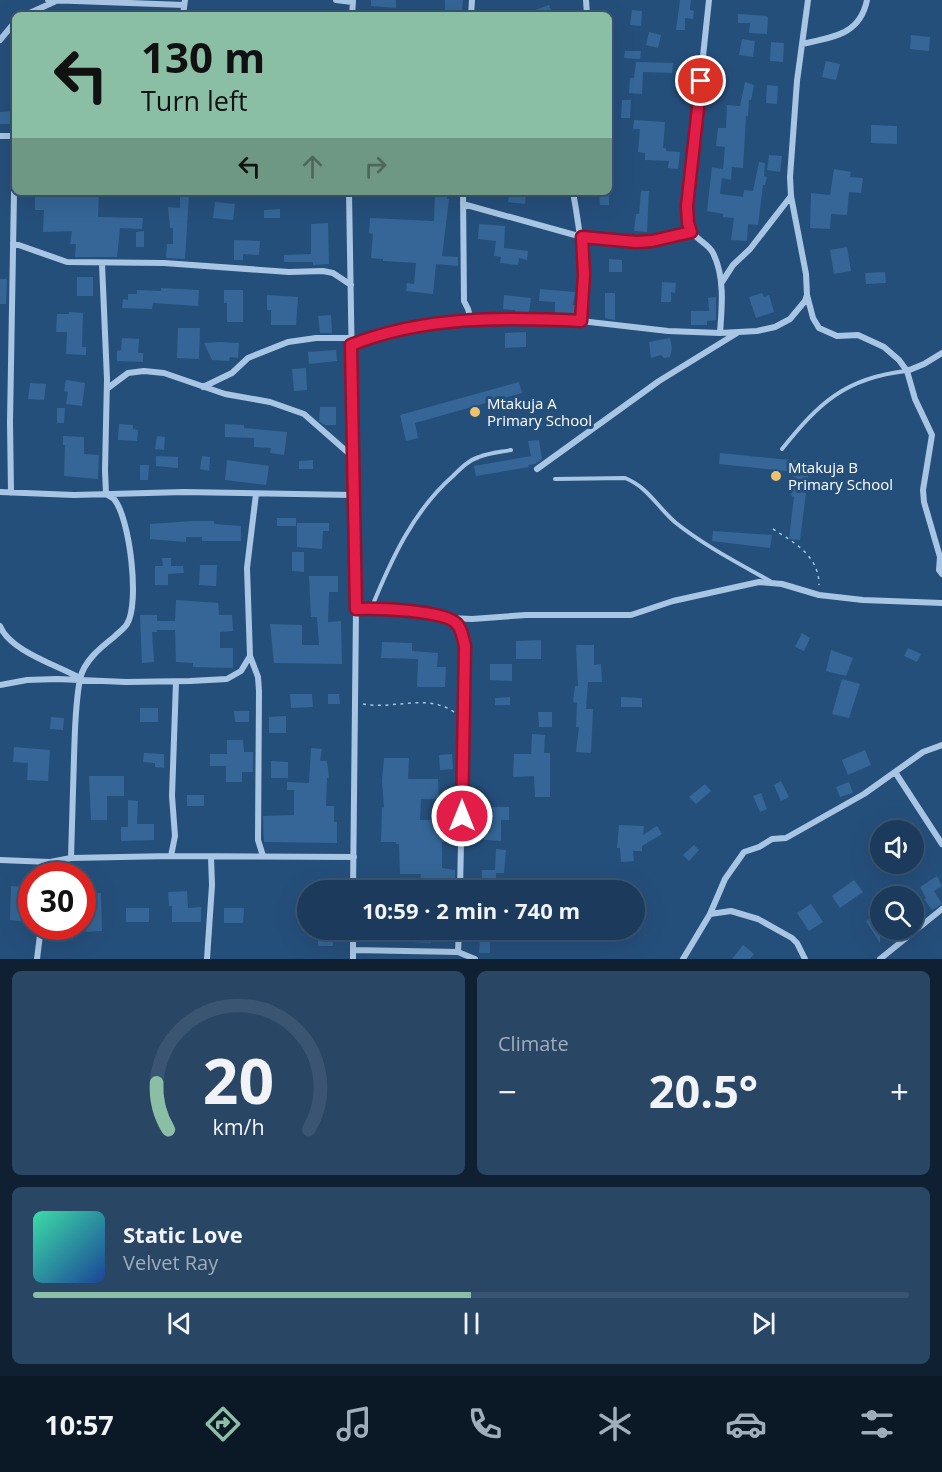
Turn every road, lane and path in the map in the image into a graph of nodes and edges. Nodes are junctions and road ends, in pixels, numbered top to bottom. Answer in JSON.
{"nodes":[{"id":1,"x":48,"y":0,"type":"edge"},
{"id":2,"x":336,"y":0,"type":"edge"},
{"id":3,"x":709,"y":0,"type":"edge"},
{"id":4,"x":808,"y":0,"type":"edge"},
{"id":5,"x":867,"y":0,"type":"edge"},
{"id":6,"x":58,"y":1,"type":"edge"},
{"id":7,"x":352,"y":1,"type":"edge"},
{"id":8,"x":184,"y":2,"type":"edge"},
{"id":9,"x":32,"y":12,"type":"edge"},
{"id":10,"x":12,"y":26,"type":"edge"},
{"id":11,"x":0,"y":40,"type":"edge"},
{"id":12,"x":802,"y":44,"type":"junction"},
{"id":13,"x":14,"y":195,"type":"edge"},
{"id":14,"x":350,"y":195,"type":"edge"},
{"id":15,"x":463,"y":195,"type":"edge"},
{"id":16,"x":574,"y":195,"type":"edge"},
{"id":17,"x":791,"y":196,"type":"junction"},
{"id":18,"x":463,"y":204,"type":"junction"},
{"id":19,"x":691,"y":232,"type":"junction"},
{"id":20,"x":582,"y":237,"type":"junction"},
{"id":21,"x":13,"y":243,"type":"junction"},
{"id":22,"x":102,"y":264,"type":"junction"},
{"id":23,"x":721,"y":283,"type":"junction"},
{"id":24,"x":351,"y":285,"type":"junction"},
{"id":25,"x":807,"y":295,"type":"junction"},
{"id":26,"x":471,"y":320,"type":"junction"},
{"id":27,"x":581,"y":321,"type":"junction"},
{"id":28,"x":740,"y":332,"type":"junction"},
{"id":29,"x":720,"y":333,"type":"junction"},
{"id":30,"x":351,"y":342,"type":"junction"},
{"id":31,"x":942,"y":353,"type":"edge"},
{"id":32,"x":907,"y":371,"type":"junction"},
{"id":33,"x":203,"y":387,"type":"junction"},
{"id":34,"x":108,"y":388,"type":"junction"},
{"id":35,"x":782,"y":449,"type":"dead end"},
{"id":36,"x":511,"y":450,"type":"dead end"},
{"id":37,"x":353,"y":457,"type":"junction"},
{"id":38,"x":537,"y":469,"type":"dead end"},
{"id":39,"x":555,"y":479,"type":"dead end"},
{"id":40,"x":0,"y":492,"type":"edge"},
{"id":41,"x":10,"y":493,"type":"junction"},
{"id":42,"x":106,"y":494,"type":"junction"},
{"id":43,"x":256,"y":494,"type":"junction"},
{"id":44,"x":353,"y":495,"type":"junction"},
{"id":45,"x":773,"y":529,"type":"dead end"},
{"id":46,"x":942,"y":574,"type":"edge"},
{"id":47,"x":774,"y":583,"type":"junction"},
{"id":48,"x":819,"y":595,"type":"junction"},
{"id":49,"x":942,"y":603,"type":"edge"},
{"id":50,"x":356,"y":609,"type":"junction"},
{"id":51,"x":370,"y":609,"type":"junction"},
{"id":52,"x":450,"y":618,"type":"junction"},
{"id":53,"x":0,"y":626,"type":"edge"},
{"id":54,"x":250,"y":656,"type":"junction"},
{"id":55,"x":80,"y":679,"type":"junction"},
{"id":56,"x":176,"y":682,"type":"junction"},
{"id":57,"x":0,"y":685,"type":"edge"},
{"id":58,"x":356,"y":702,"type":"junction"},
{"id":59,"x":462,"y":720,"type":"junction"},
{"id":60,"x":942,"y":745,"type":"edge"},
{"id":61,"x":895,"y":772,"type":"junction"},
{"id":62,"x":942,"y":844,"type":"edge"},
{"id":63,"x":171,"y":856,"type":"junction"},
{"id":64,"x":263,"y":856,"type":"junction"},
{"id":65,"x":211,"y":857,"type":"junction"},
{"id":66,"x":354,"y":857,"type":"junction"},
{"id":67,"x":71,"y":858,"type":"junction"},
{"id":68,"x":0,"y":860,"type":"edge"},
{"id":69,"x":50,"y":862,"type":"joint"},
{"id":70,"x":353,"y":880,"type":"edge"},
{"id":71,"x":460,"y":880,"type":"edge"},
{"id":72,"x":942,"y":909,"type":"edge"},
{"id":73,"x":710,"y":914,"type":"junction"},
{"id":74,"x":39,"y":940,"type":"edge"},
{"id":75,"x":353,"y":940,"type":"edge"},
{"id":76,"x":459,"y":940,"type":"edge"},
{"id":77,"x":353,"y":950,"type":"junction"},
{"id":78,"x":458,"y":952,"type":"junction"},
{"id":79,"x":37,"y":959,"type":"edge"},
{"id":80,"x":207,"y":959,"type":"edge"},
{"id":81,"x":353,"y":959,"type":"edge"},
{"id":82,"x":475,"y":959,"type":"edge"},
{"id":83,"x":683,"y":959,"type":"edge"},
{"id":84,"x":805,"y":959,"type":"edge"},
{"id":85,"x":880,"y":959,"type":"edge"}],
"edges":[{"from":1,"to":6,"type":"street"},
{"from":2,"to":7,"type":"street"},
{"from":3,"to":19,"type":"street"},
{"from":4,"to":12,"type":"street"},
{"from":5,"to":12,"type":"street"},
{"from":6,"to":8,"type":"street"},
{"from":6,"to":9,"type":"street"},
{"from":10,"to":11,"type":"street"},
{"from":12,"to":17,"type":"street"},
{"from":13,"to":21,"type":"street"},
{"from":14,"to":24,"type":"street"},
{"from":15,"to":18,"type":"street"},
{"from":16,"to":20,"type":"street"},
{"from":17,"to":23,"type":"street"},
{"from":17,"to":25,"type":"street"},
{"from":18,"to":20,"type":"street"},
{"from":18,"to":26,"type":"street"},
{"from":19,"to":20,"type":"street"},
{"from":19,"to":23,"type":"street"},
{"from":20,"to":27,"type":"street"},
{"from":21,"to":22,"type":"street"},
{"from":21,"to":41,"type":"street"},
{"from":22,"to":24,"type":"street"},
{"from":22,"to":34,"type":"street"},
{"from":23,"to":29,"type":"street"},
{"from":24,"to":30,"type":"street"},
{"from":25,"to":28,"type":"street"},
{"from":25,"to":32,"type":"street"},
{"from":26,"to":27,"type":"street"},
{"from":26,"to":30,"type":"street"},
{"from":27,"to":29,"type":"street"},
{"from":28,"to":29,"type":"street"},
{"from":28,"to":38,"type":"street"},
{"from":30,"to":33,"type":"street"},
{"from":30,"to":37,"type":"street"},
{"from":31,"to":32,"type":"street"},
{"from":32,"to":35,"type":"lane"},
{"from":32,"to":46,"type":"street"},
{"from":33,"to":34,"type":"street"},
{"from":33,"to":37,"type":"street"},
{"from":34,"to":42,"type":"street"},
{"from":36,"to":51,"type":"lane"},
{"from":37,"to":44,"type":"street"},
{"from":39,"to":47,"type":"lane"},
{"from":40,"to":41,"type":"street"},
{"from":41,"to":42,"type":"street"},
{"from":42,"to":43,"type":"street"},
{"from":42,"to":55,"type":"street"},
{"from":43,"to":44,"type":"street"},
{"from":43,"to":54,"type":"street"},
{"from":44,"to":50,"type":"street"},
{"from":45,"to":48,"type":"path"},
{"from":47,"to":48,"type":"street"},
{"from":47,"to":52,"type":"street"},
{"from":48,"to":49,"type":"street"},
{"from":50,"to":51,"type":"street"},
{"from":50,"to":58,"type":"street"},
{"from":51,"to":52,"type":"street"},
{"from":52,"to":59,"type":"street"},
{"from":53,"to":55,"type":"street"},
{"from":54,"to":56,"type":"street"},
{"from":54,"to":64,"type":"street"},
{"from":55,"to":56,"type":"street"},
{"from":55,"to":57,"type":"street"},
{"from":55,"to":67,"type":"street"},
{"from":56,"to":63,"type":"street"},
{"from":58,"to":59,"type":"path"},
{"from":58,"to":66,"type":"street"},
{"from":59,"to":71,"type":"street"},
{"from":60,"to":61,"type":"street"},
{"from":61,"to":62,"type":"street"},
{"from":61,"to":73,"type":"street"},
{"from":63,"to":65,"type":"street"},
{"from":63,"to":67,"type":"street"},
{"from":64,"to":65,"type":"street"},
{"from":64,"to":66,"type":"street"},
{"from":65,"to":80,"type":"street"},
{"from":66,"to":70,"type":"street"},
{"from":67,"to":69,"type":"street"},
{"from":68,"to":69,"type":"street"},
{"from":72,"to":85,"type":"street"},
{"from":73,"to":83,"type":"street"},
{"from":73,"to":84,"type":"street"},
{"from":74,"to":79,"type":"street"},
{"from":75,"to":77,"type":"street"},
{"from":76,"to":78,"type":"street"},
{"from":77,"to":78,"type":"street"},
{"from":77,"to":81,"type":"street"},
{"from":78,"to":82,"type":"street"}]}
